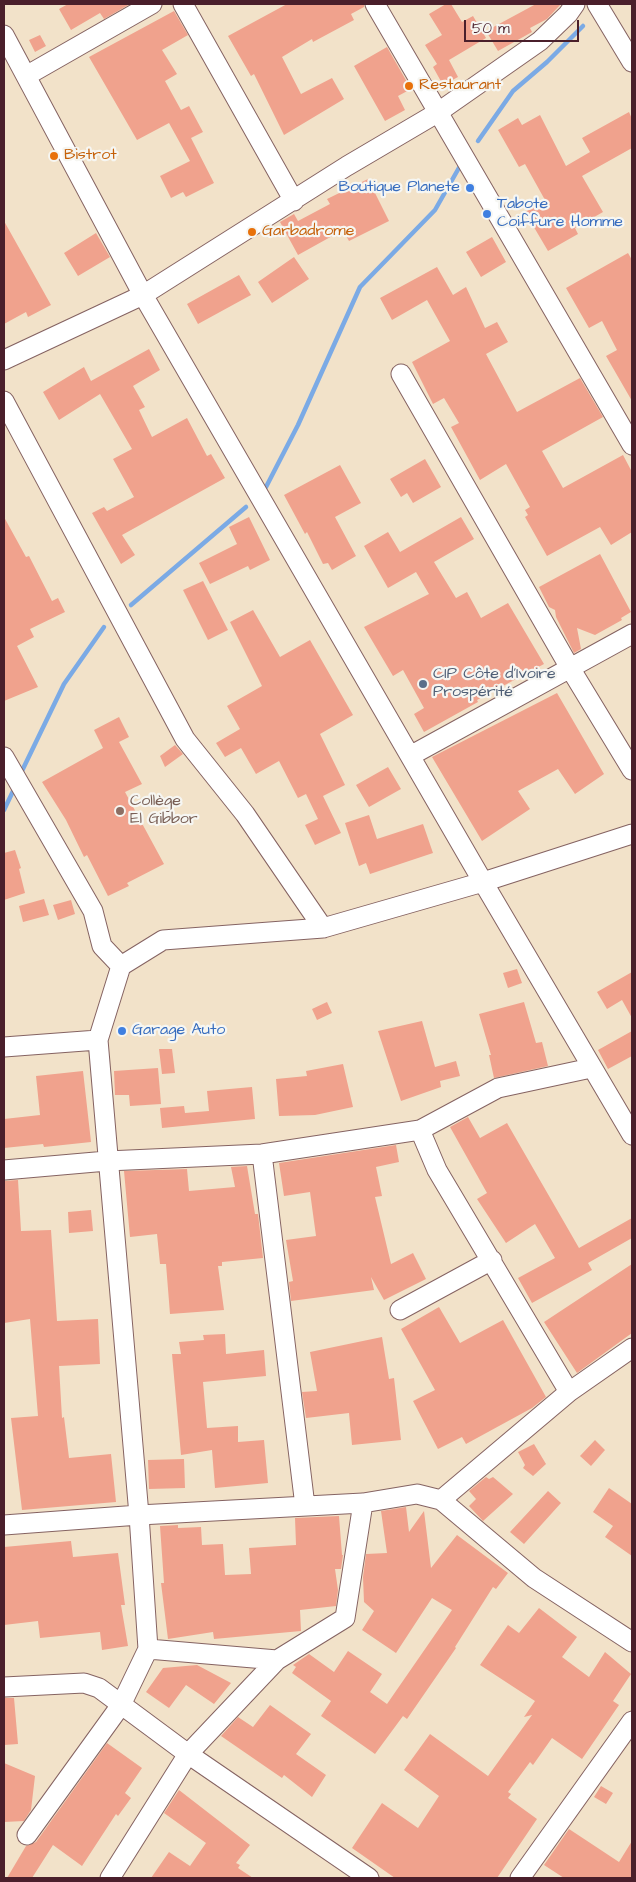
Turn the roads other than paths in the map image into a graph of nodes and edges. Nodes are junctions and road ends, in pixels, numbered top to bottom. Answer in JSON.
{"nodes":[{"id":1,"x":152,"y":4,"type":"edge"},
{"id":2,"x":183,"y":4,"type":"edge"},
{"id":3,"x":375,"y":4,"type":"edge"},
{"id":4,"x":575,"y":4,"type":"edge"},
{"id":5,"x":597,"y":4,"type":"edge"},
{"id":6,"x":4,"y":35,"type":"edge"},
{"id":7,"x":631,"y":56,"type":"edge"},
{"id":8,"x":26,"y":76,"type":"junction"},
{"id":9,"x":437,"y":113,"type":"junction"},
{"id":10,"x":294,"y":201,"type":"junction"},
{"id":11,"x":144,"y":295,"type":"junction"},
{"id":12,"x":4,"y":360,"type":"edge"},
{"id":13,"x":401,"y":374,"type":"dead end"},
{"id":14,"x":4,"y":401,"type":"edge"},
{"id":15,"x":630,"y":437,"type":"edge"},
{"id":16,"x":632,"y":634,"type":"edge"},
{"id":17,"x":570,"y":668,"type":"junction"},
{"id":18,"x":410,"y":756,"type":"junction"},
{"id":19,"x":4,"y":757,"type":"edge"},
{"id":20,"x":632,"y":770,"type":"edge"},
{"id":21,"x":632,"y":834,"type":"edge"},
{"id":22,"x":483,"y":882,"type":"junction"},
{"id":23,"x":323,"y":928,"type":"junction"},
{"id":24,"x":121,"y":966,"type":"junction"},
{"id":25,"x":98,"y":1040,"type":"junction"},
{"id":26,"x":4,"y":1047,"type":"edge"},
{"id":27,"x":591,"y":1068,"type":"junction"},
{"id":28,"x":420,"y":1130,"type":"junction"},
{"id":29,"x":632,"y":1135,"type":"edge"},
{"id":30,"x":262,"y":1154,"type":"junction"},
{"id":31,"x":107,"y":1160,"type":"junction"},
{"id":32,"x":4,"y":1170,"type":"edge"},
{"id":33,"x":492,"y":1260,"type":"junction"},
{"id":34,"x":400,"y":1310,"type":"dead end"},
{"id":35,"x":632,"y":1348,"type":"edge"},
{"id":36,"x":569,"y":1392,"type":"junction"},
{"id":37,"x":441,"y":1500,"type":"junction"},
{"id":38,"x":363,"y":1503,"type":"junction"},
{"id":39,"x":305,"y":1506,"type":"junction"},
{"id":40,"x":139,"y":1515,"type":"junction"},
{"id":41,"x":4,"y":1525,"type":"edge"},
{"id":42,"x":632,"y":1642,"type":"edge"},
{"id":43,"x":148,"y":1649,"type":"junction"},
{"id":44,"x":277,"y":1660,"type":"junction"},
{"id":45,"x":4,"y":1687,"type":"edge"},
{"id":46,"x":121,"y":1705,"type":"junction"},
{"id":47,"x":632,"y":1721,"type":"edge"},
{"id":48,"x":188,"y":1754,"type":"junction"},
{"id":49,"x":27,"y":1835,"type":"dead end"},
{"id":50,"x":110,"y":1878,"type":"edge"},
{"id":51,"x":369,"y":1878,"type":"edge"},
{"id":52,"x":520,"y":1878,"type":"edge"}],
"edges":[{"from":1,"to":8,"type":"street"},
{"from":2,"to":10,"type":"street"},
{"from":3,"to":9,"type":"street"},
{"from":4,"to":9,"type":"street"},
{"from":5,"to":7,"type":"street"},
{"from":6,"to":8,"type":"street"},
{"from":8,"to":11,"type":"street"},
{"from":9,"to":10,"type":"street"},
{"from":9,"to":15,"type":"street"},
{"from":10,"to":11,"type":"street"},
{"from":11,"to":12,"type":"street"},
{"from":11,"to":18,"type":"street"},
{"from":13,"to":17,"type":"street"},
{"from":14,"to":23,"type":"street"},
{"from":16,"to":17,"type":"street"},
{"from":17,"to":18,"type":"street"},
{"from":17,"to":20,"type":"street"},
{"from":18,"to":22,"type":"street"},
{"from":19,"to":24,"type":"street"},
{"from":21,"to":22,"type":"street"},
{"from":22,"to":23,"type":"street"},
{"from":22,"to":27,"type":"street"},
{"from":23,"to":24,"type":"street"},
{"from":24,"to":25,"type":"street"},
{"from":25,"to":26,"type":"street"},
{"from":25,"to":31,"type":"street"},
{"from":27,"to":28,"type":"street"},
{"from":27,"to":29,"type":"street"},
{"from":28,"to":30,"type":"street"},
{"from":28,"to":33,"type":"street"},
{"from":30,"to":31,"type":"street"},
{"from":30,"to":39,"type":"street"},
{"from":31,"to":32,"type":"street"},
{"from":31,"to":40,"type":"street"},
{"from":33,"to":34,"type":"street"},
{"from":33,"to":36,"type":"street"},
{"from":35,"to":36,"type":"street"},
{"from":36,"to":37,"type":"street"},
{"from":37,"to":38,"type":"street"},
{"from":37,"to":42,"type":"street"},
{"from":38,"to":39,"type":"street"},
{"from":38,"to":44,"type":"street"},
{"from":39,"to":40,"type":"street"},
{"from":40,"to":41,"type":"street"},
{"from":40,"to":43,"type":"street"},
{"from":43,"to":44,"type":"street"},
{"from":43,"to":46,"type":"street"},
{"from":44,"to":48,"type":"street"},
{"from":45,"to":46,"type":"street"},
{"from":46,"to":48,"type":"street"},
{"from":46,"to":49,"type":"street"},
{"from":47,"to":52,"type":"street"},
{"from":48,"to":50,"type":"street"},
{"from":48,"to":51,"type":"street"}]}
